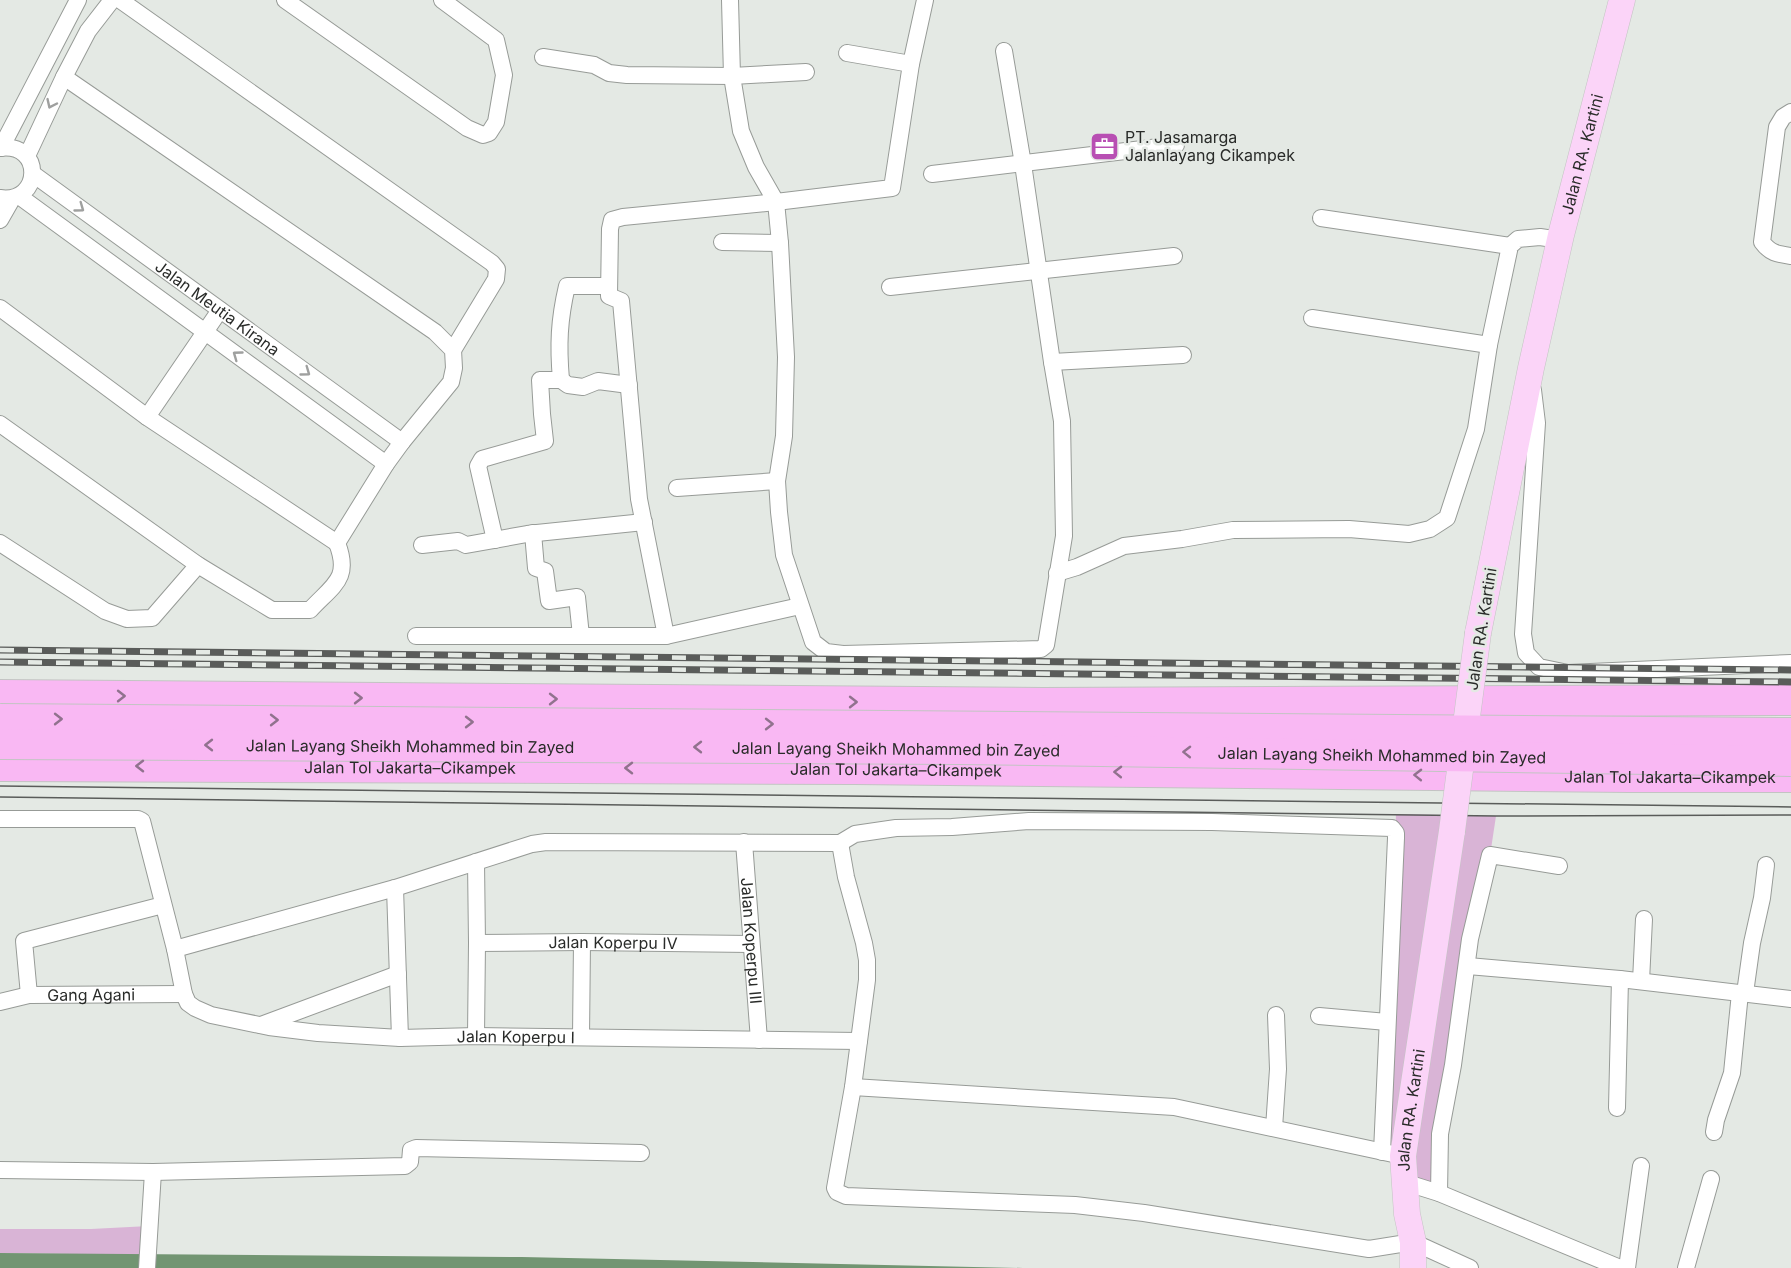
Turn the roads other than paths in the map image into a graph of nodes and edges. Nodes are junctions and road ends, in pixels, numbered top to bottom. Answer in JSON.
{"nodes":[{"id":1,"x":78,"y":0,"type":"edge"},
{"id":2,"x":112,"y":0,"type":"edge"},
{"id":3,"x":120,"y":0,"type":"edge"},
{"id":4,"x":285,"y":0,"type":"edge"},
{"id":5,"x":442,"y":0,"type":"edge"},
{"id":6,"x":730,"y":0,"type":"edge"},
{"id":7,"x":925,"y":0,"type":"edge"},
{"id":8,"x":1622,"y":0,"type":"edge"},
{"id":9,"x":68,"y":20,"type":"junction"},
{"id":10,"x":88,"y":31,"type":"junction"},
{"id":11,"x":1004,"y":51,"type":"dead end"},
{"id":12,"x":847,"y":54,"type":"dead end"},
{"id":13,"x":543,"y":57,"type":"dead end"},
{"id":14,"x":911,"y":64,"type":"junction"},
{"id":15,"x":806,"y":72,"type":"dead end"},
{"id":16,"x":732,"y":76,"type":"junction"},
{"id":17,"x":64,"y":77,"type":"junction"},
{"id":18,"x":1791,"y":112,"type":"edge"},
{"id":19,"x":1176,"y":145,"type":"dead end"},
{"id":20,"x":0,"y":148,"type":"edge"},
{"id":21,"x":27,"y":156,"type":"junction"},
{"id":22,"x":1023,"y":164,"type":"junction"},
{"id":23,"x":33,"y":174,"type":"junction"},
{"id":24,"x":932,"y":174,"type":"dead end"},
{"id":25,"x":10,"y":198,"type":"edge"},
{"id":26,"x":776,"y":202,"type":"junction"},
{"id":27,"x":1321,"y":218,"type":"dead end"},
{"id":28,"x":0,"y":220,"type":"edge"},
{"id":29,"x":1560,"y":240,"type":"junction"},
{"id":30,"x":722,"y":242,"type":"dead end"},
{"id":31,"x":780,"y":243,"type":"junction"},
{"id":32,"x":1510,"y":246,"type":"junction"},
{"id":33,"x":1174,"y":256,"type":"dead end"},
{"id":34,"x":1791,"y":256,"type":"edge"},
{"id":35,"x":1039,"y":270,"type":"junction"},
{"id":36,"x":609,"y":286,"type":"junction"},
{"id":37,"x":890,"y":287,"type":"dead end"},
{"id":38,"x":0,"y":308,"type":"edge"},
{"id":39,"x":220,"y":310,"type":"junction"},
{"id":40,"x":1312,"y":318,"type":"dead end"},
{"id":41,"x":205,"y":332,"type":"junction"},
{"id":42,"x":1489,"y":345,"type":"junction"},
{"id":43,"x":453,"y":350,"type":"junction"},
{"id":44,"x":1183,"y":355,"type":"dead end"},
{"id":45,"x":1052,"y":362,"type":"junction"},
{"id":46,"x":1531,"y":368,"type":"junction"},
{"id":47,"x":561,"y":380,"type":"junction"},
{"id":48,"x":629,"y":385,"type":"junction"},
{"id":49,"x":147,"y":417,"type":"junction"},
{"id":50,"x":0,"y":424,"type":"edge"},
{"id":51,"x":402,"y":441,"type":"junction"},
{"id":52,"x":386,"y":464,"type":"junction"},
{"id":53,"x":777,"y":481,"type":"junction"},
{"id":54,"x":676,"y":488,"type":"dead end"},
{"id":55,"x":644,"y":522,"type":"junction"},
{"id":56,"x":533,"y":533,"type":"junction"},
{"id":57,"x":495,"y":540,"type":"junction"},
{"id":58,"x":0,"y":543,"type":"edge"},
{"id":59,"x":337,"y":543,"type":"junction"},
{"id":60,"x":422,"y":545,"type":"dead end"},
{"id":61,"x":198,"y":565,"type":"junction"},
{"id":62,"x":1057,"y":573,"type":"junction"},
{"id":63,"x":800,"y":606,"type":"junction"},
{"id":64,"x":416,"y":636,"type":"dead end"},
{"id":65,"x":581,"y":636,"type":"junction"},
{"id":66,"x":666,"y":636,"type":"junction"},
{"id":67,"x":1791,"y":663,"type":"edge"},
{"id":68,"x":0,"y":695,"type":"edge"},
{"id":69,"x":1791,"y":700,"type":"edge"},
{"id":70,"x":0,"y":719,"type":"edge"},
{"id":71,"x":1791,"y":732,"type":"edge"},
{"id":72,"x":0,"y":744,"type":"edge"},
{"id":73,"x":1791,"y":761,"type":"edge"},
{"id":74,"x":0,"y":766,"type":"edge"},
{"id":75,"x":1791,"y":777,"type":"edge"},
{"id":76,"x":0,"y":819,"type":"edge"},
{"id":77,"x":744,"y":842,"type":"junction"},
{"id":78,"x":840,"y":843,"type":"junction"},
{"id":79,"x":476,"y":862,"type":"junction"},
{"id":80,"x":1766,"y":865,"type":"dead end"},
{"id":81,"x":1560,"y":866,"type":"dead end"},
{"id":82,"x":395,"y":888,"type":"junction"},
{"id":83,"x":163,"y":905,"type":"junction"},
{"id":84,"x":1644,"y":919,"type":"dead end"},
{"id":85,"x":582,"y":942,"type":"junction"},
{"id":86,"x":477,"y":943,"type":"junction"},
{"id":87,"x":751,"y":944,"type":"junction"},
{"id":88,"x":176,"y":949,"type":"junction"},
{"id":89,"x":1468,"y":966,"type":"junction"},
{"id":90,"x":398,"y":974,"type":"junction"},
{"id":91,"x":1620,"y":979,"type":"junction"},
{"id":92,"x":1641,"y":981,"type":"junction"},
{"id":93,"x":1742,"y":993,"type":"junction"},
{"id":94,"x":184,"y":994,"type":"junction"},
{"id":95,"x":29,"y":995,"type":"junction"},
{"id":96,"x":1791,"y":999,"type":"edge"},
{"id":97,"x":0,"y":1002,"type":"edge"},
{"id":98,"x":1276,"y":1015,"type":"dead end"},
{"id":99,"x":1319,"y":1016,"type":"dead end"},
{"id":100,"x":1387,"y":1022,"type":"junction"},
{"id":101,"x":259,"y":1025,"type":"junction"},
{"id":102,"x":476,"y":1036,"type":"junction"},
{"id":103,"x":581,"y":1037,"type":"junction"},
{"id":104,"x":400,"y":1038,"type":"junction"},
{"id":105,"x":759,"y":1040,"type":"junction"},
{"id":106,"x":860,"y":1041,"type":"junction"},
{"id":107,"x":853,"y":1087,"type":"junction"},
{"id":108,"x":1617,"y":1108,"type":"dead end"},
{"id":109,"x":1274,"y":1128,"type":"junction"},
{"id":110,"x":1714,"y":1132,"type":"dead end"},
{"id":111,"x":641,"y":1153,"type":"dead end"},
{"id":112,"x":1392,"y":1154,"type":"junction"},
{"id":113,"x":1641,"y":1166,"type":"dead end"},
{"id":114,"x":0,"y":1170,"type":"edge"},
{"id":115,"x":153,"y":1172,"type":"junction"},
{"id":116,"x":1711,"y":1179,"type":"dead end"},
{"id":117,"x":1404,"y":1182,"type":"junction"},
{"id":118,"x":1438,"y":1193,"type":"junction"},
{"id":119,"x":1413,"y":1242,"type":"junction"},
{"id":120,"x":147,"y":1268,"type":"edge"},
{"id":121,"x":1413,"y":1268,"type":"edge"},
{"id":122,"x":1470,"y":1268,"type":"edge"},
{"id":123,"x":1620,"y":1268,"type":"edge"},
{"id":124,"x":1627,"y":1268,"type":"edge"},
{"id":125,"x":1686,"y":1268,"type":"edge"}],
"edges":[{"from":1,"to":9,"type":"street"},
{"from":2,"to":10,"type":"street"},
{"from":3,"to":43,"type":"street"},
{"from":4,"to":5,"type":"street"},
{"from":6,"to":16,"type":"street"},
{"from":7,"to":14,"type":"street"},
{"from":8,"to":29,"type":"main road","name":"Jalan RA. Kartini"},
{"from":9,"to":10,"type":"street"},
{"from":9,"to":20,"type":"street"},
{"from":10,"to":17,"type":"street"},
{"from":11,"to":22,"type":"street"},
{"from":12,"to":14,"type":"street"},
{"from":13,"to":16,"type":"street"},
{"from":14,"to":26,"type":"street"},
{"from":15,"to":16,"type":"street"},
{"from":16,"to":26,"type":"street"},
{"from":17,"to":21,"type":"street","one_way":true},
{"from":17,"to":43,"type":"street"},
{"from":18,"to":34,"type":"street"},
{"from":19,"to":22,"type":"street"},
{"from":20,"to":21,"type":"street"},
{"from":21,"to":23,"type":"street"},
{"from":22,"to":24,"type":"street"},
{"from":22,"to":35,"type":"street"},
{"from":23,"to":25,"type":"street"},
{"from":23,"to":39,"type":"street","name":"Jalan Meutia Kirana","one_way":true},
{"from":25,"to":28,"type":"street"},
{"from":25,"to":41,"type":"street","name":"Jalan Meutia Kirana"},
{"from":26,"to":31,"type":"street"},
{"from":26,"to":36,"type":"street"},
{"from":27,"to":32,"type":"street"},
{"from":29,"to":32,"type":"street"},
{"from":29,"to":46,"type":"main road","name":"Jalan RA. Kartini"},
{"from":30,"to":31,"type":"street"},
{"from":31,"to":53,"type":"street"},
{"from":32,"to":42,"type":"street"},
{"from":33,"to":35,"type":"street"},
{"from":35,"to":37,"type":"street"},
{"from":35,"to":45,"type":"street"},
{"from":36,"to":47,"type":"street"},
{"from":36,"to":48,"type":"street"},
{"from":38,"to":49,"type":"street"},
{"from":39,"to":41,"type":"street"},
{"from":39,"to":51,"type":"street","name":"Jalan Meutia Kirana","one_way":true},
{"from":40,"to":42,"type":"street"},
{"from":41,"to":49,"type":"street"},
{"from":52,"to":41,"type":"street","name":"Jalan Meutia Kirana","one_way":true},
{"from":42,"to":62,"type":"street"},
{"from":43,"to":51,"type":"street"},
{"from":44,"to":45,"type":"street"},
{"from":45,"to":62,"type":"street"},
{"from":46,"to":67,"type":"street"},
{"from":46,"to":112,"type":"main road","name":"Jalan RA. Kartini","bridge":true},
{"from":47,"to":48,"type":"street"},
{"from":47,"to":57,"type":"street"},
{"from":48,"to":55,"type":"street"},
{"from":49,"to":59,"type":"street"},
{"from":50,"to":61,"type":"street"},
{"from":51,"to":52,"type":"street"},
{"from":52,"to":59,"type":"street"},
{"from":53,"to":54,"type":"street"},
{"from":53,"to":63,"type":"street"},
{"from":55,"to":56,"type":"street"},
{"from":55,"to":66,"type":"street"},
{"from":56,"to":57,"type":"street"},
{"from":56,"to":65,"type":"street"},
{"from":57,"to":60,"type":"street"},
{"from":58,"to":61,"type":"street"},
{"from":59,"to":61,"type":"street"},
{"from":62,"to":63,"type":"street"},
{"from":63,"to":66,"type":"street"},
{"from":64,"to":65,"type":"street"},
{"from":65,"to":66,"type":"street"},
{"from":68,"to":69,"type":"highway","one_way":true},
{"from":70,"to":71,"type":"highway","name":"Jalan Layang Sheikh Mohammed bin Zayed","one_way":true,"bridge":true},
{"from":73,"to":72,"type":"highway","name":"Jalan Layang Sheikh Mohammed bin Zayed","one_way":true,"bridge":true},
{"from":75,"to":74,"type":"highway","name":"Jalan Tol Jakarta–Cikampek","one_way":true},
{"from":76,"to":83,"type":"street"},
{"from":77,"to":78,"type":"street"},
{"from":77,"to":79,"type":"street"},
{"from":77,"to":87,"type":"street","name":"Jalan Koperpu III"},
{"from":78,"to":100,"type":"street"},
{"from":78,"to":106,"type":"street"},
{"from":79,"to":82,"type":"street"},
{"from":79,"to":86,"type":"street"},
{"from":80,"to":93,"type":"street"},
{"from":81,"to":89,"type":"street"},
{"from":82,"to":88,"type":"street"},
{"from":82,"to":90,"type":"street"},
{"from":83,"to":88,"type":"street"},
{"from":83,"to":95,"type":"street"},
{"from":84,"to":92,"type":"street"},
{"from":85,"to":86,"type":"street","name":"Jalan Koperpu IV"},
{"from":85,"to":87,"type":"street","name":"Jalan Koperpu IV"},
{"from":85,"to":103,"type":"street"},
{"from":86,"to":102,"type":"street"},
{"from":87,"to":105,"type":"street","name":"Jalan Koperpu III"},
{"from":88,"to":94,"type":"street"},
{"from":89,"to":91,"type":"street"},
{"from":89,"to":118,"type":"street"},
{"from":90,"to":101,"type":"street"},
{"from":90,"to":104,"type":"street"},
{"from":91,"to":92,"type":"street"},
{"from":91,"to":108,"type":"street"},
{"from":92,"to":93,"type":"street"},
{"from":93,"to":96,"type":"street"},
{"from":93,"to":110,"type":"street"},
{"from":94,"to":95,"type":"street","name":"Gang Agani"},
{"from":94,"to":101,"type":"street","name":"Jalan Koperpu I"},
{"from":95,"to":97,"type":"street","name":"Gang Agani"},
{"from":98,"to":109,"type":"street"},
{"from":99,"to":100,"type":"street"},
{"from":100,"to":112,"type":"street"},
{"from":101,"to":104,"type":"street","name":"Jalan Koperpu I"},
{"from":102,"to":103,"type":"street","name":"Jalan Koperpu I"},
{"from":102,"to":104,"type":"street","name":"Jalan Koperpu I"},
{"from":103,"to":105,"type":"street","name":"Jalan Koperpu I"},
{"from":105,"to":106,"type":"street","name":"Jalan Koperpu I"},
{"from":106,"to":107,"type":"street"},
{"from":107,"to":109,"type":"street"},
{"from":107,"to":119,"type":"street"},
{"from":109,"to":112,"type":"street"},
{"from":111,"to":115,"type":"street"},
{"from":112,"to":117,"type":"main road","name":"Jalan RA. Kartini"},
{"from":113,"to":124,"type":"street"},
{"from":114,"to":115,"type":"street"},
{"from":115,"to":120,"type":"street"},
{"from":116,"to":125,"type":"street"},
{"from":117,"to":118,"type":"street"},
{"from":117,"to":119,"type":"main road","name":"Jalan RA. Kartini"},
{"from":118,"to":123,"type":"street"},
{"from":119,"to":121,"type":"main road","name":"Jalan RA. Kartini"},
{"from":119,"to":122,"type":"street"}]}
